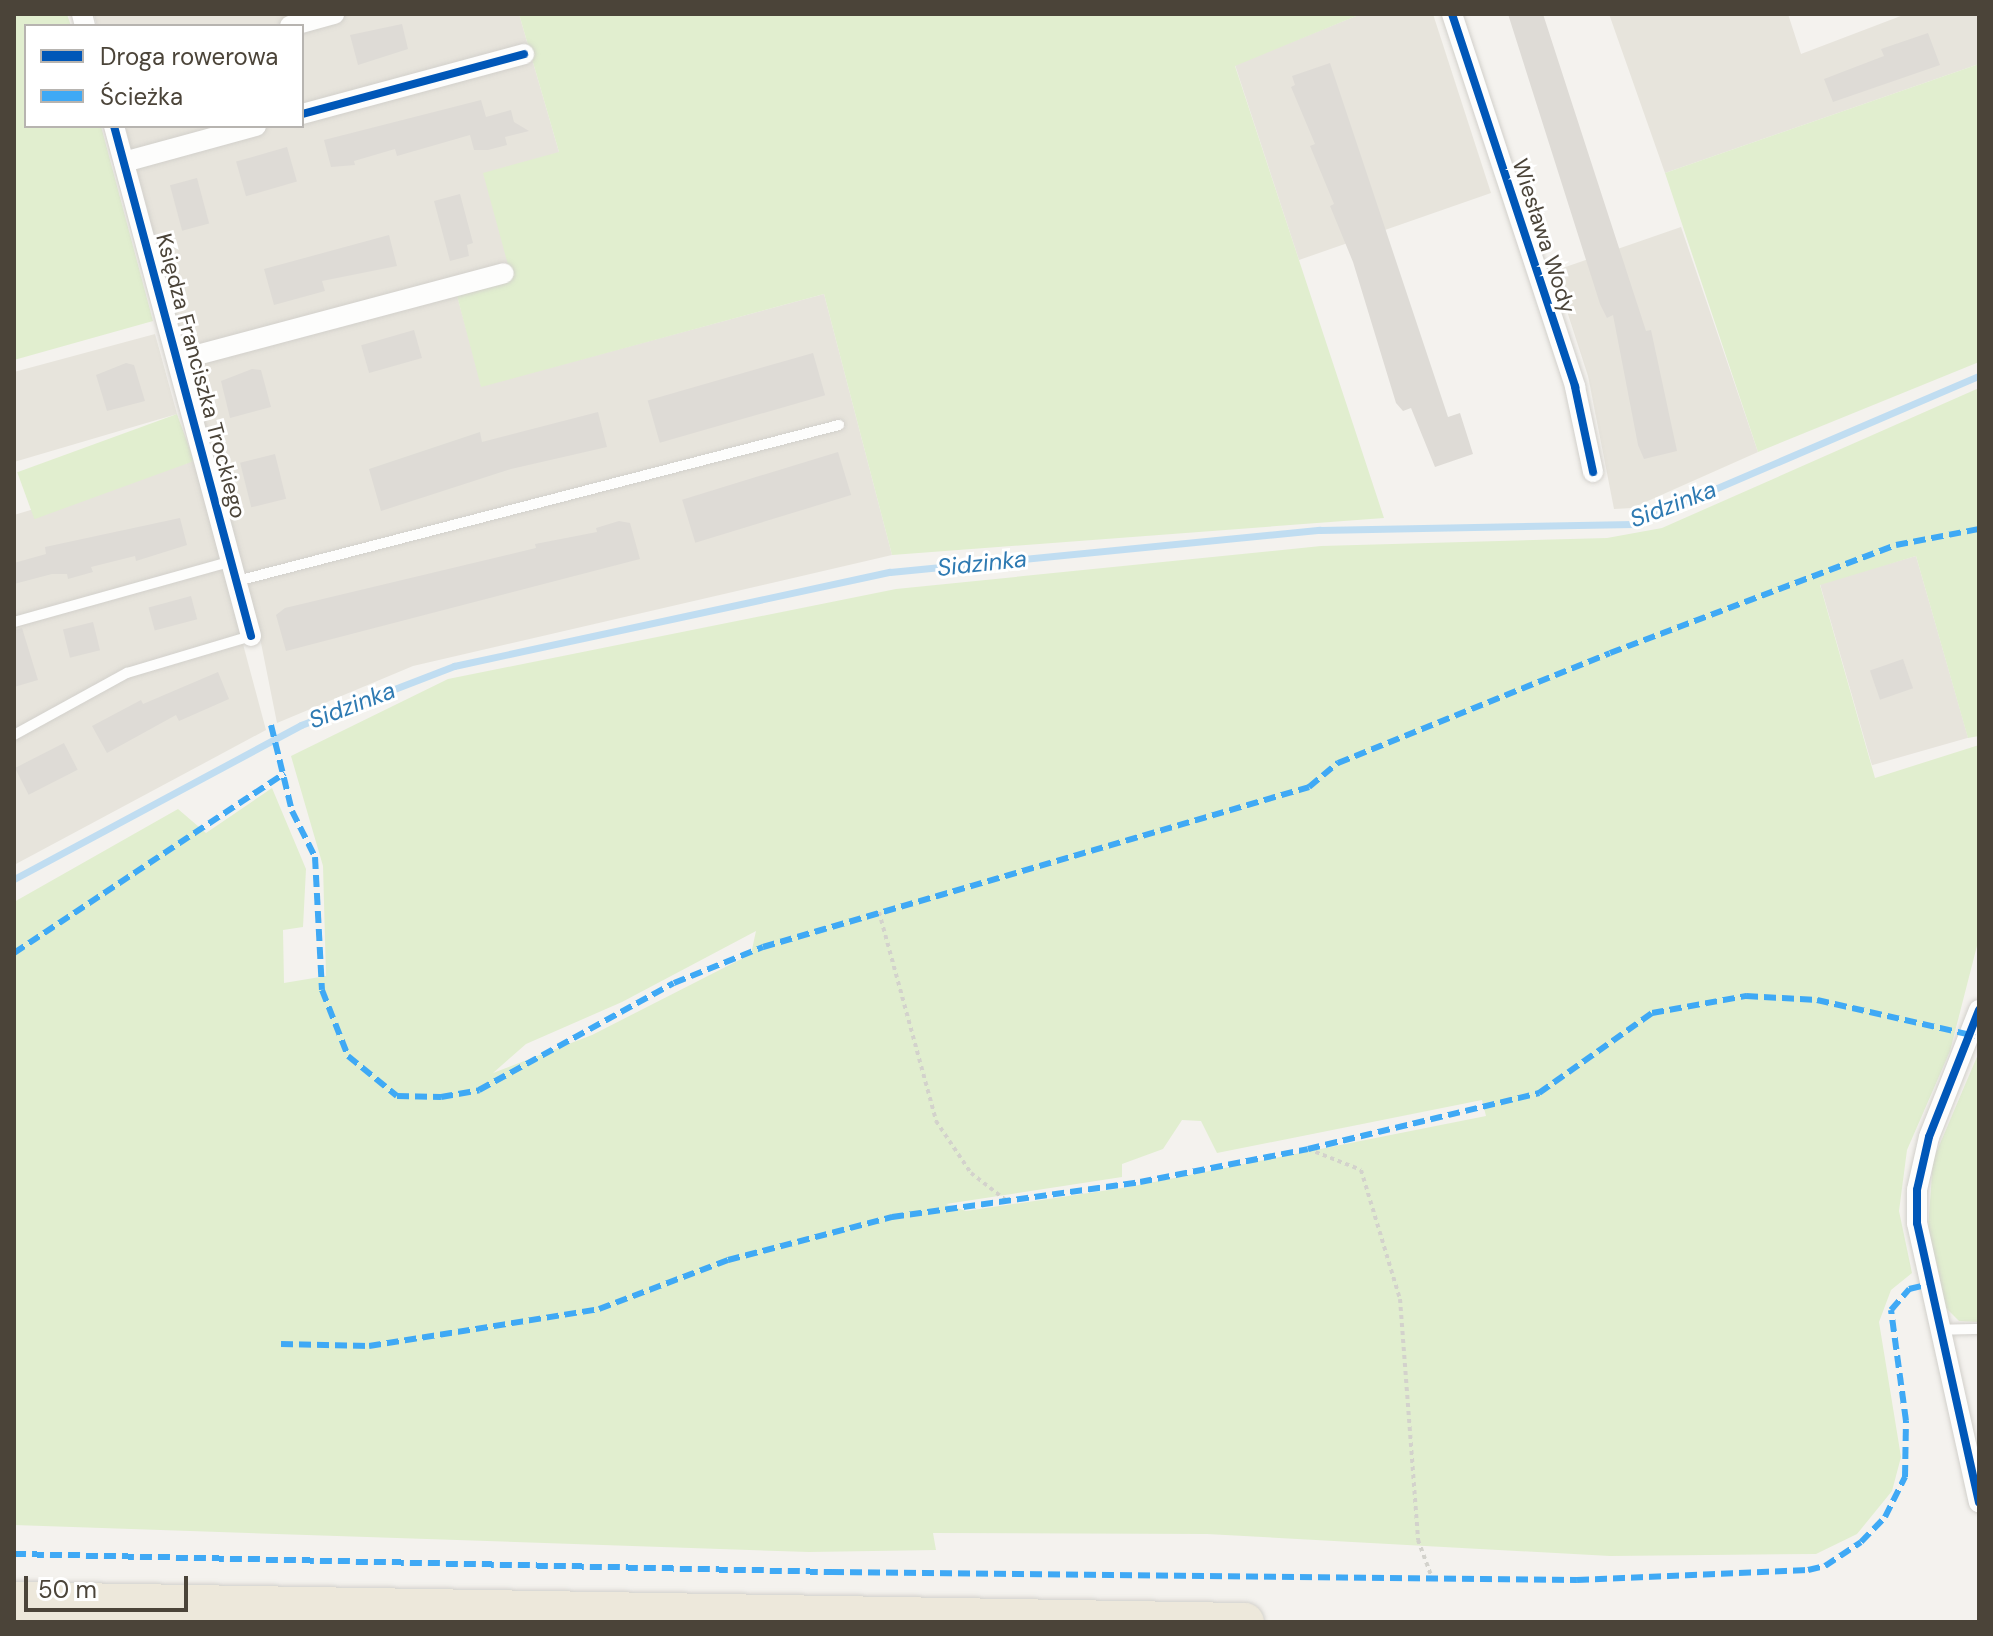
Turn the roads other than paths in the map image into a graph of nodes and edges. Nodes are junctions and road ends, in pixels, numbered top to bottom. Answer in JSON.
{"nodes":[{"id":1,"x":334,"y":14,"type":"edge"},
{"id":2,"x":1452,"y":14,"type":"edge"},
{"id":3,"x":297,"y":24,"type":"edge"},
{"id":4,"x":524,"y":54,"type":"dead end"},
{"id":5,"x":304,"y":113,"type":"edge"},
{"id":6,"x":115,"y":128,"type":"edge"},
{"id":7,"x":249,"y":128,"type":"edge"},
{"id":8,"x":124,"y":162,"type":"junction"},
{"id":9,"x":504,"y":273,"type":"dead end"},
{"id":10,"x":178,"y":360,"type":"junction"},
{"id":11,"x":839,"y":425,"type":"dead end"},
{"id":12,"x":1593,"y":472,"type":"dead end"},
{"id":13,"x":235,"y":571,"type":"junction"},
{"id":14,"x":14,"y":622,"type":"edge"},
{"id":15,"x":251,"y":636,"type":"joint"},
{"id":16,"x":14,"y":735,"type":"edge"},
{"id":17,"x":1979,"y":1010,"type":"edge"},
{"id":18,"x":1979,"y":1329,"type":"edge"},
{"id":19,"x":1937,"y":1330,"type":"junction"},
{"id":20,"x":1979,"y":1502,"type":"edge"},
{"id":21,"x":14,"y":1601,"type":"edge"},
{"id":22,"x":1245,"y":1622,"type":"edge"}],
"edges":[{"from":1,"to":3,"type":"street"},
{"from":2,"to":12,"type":"street","name":"Wiesława Wody"},
{"from":4,"to":5,"type":"street"},
{"from":6,"to":8,"type":"street","name":"Księdza Franciszka Trockiego"},
{"from":7,"to":8,"type":"street"},
{"from":8,"to":10,"type":"street","name":"Księdza Franciszka Trockiego"},
{"from":9,"to":10,"type":"street","name":"Księdza Franciszka Trockiego"},
{"from":10,"to":13,"type":"street","name":"Księdza Franciszka Trockiego"},
{"from":11,"to":13,"type":"lane"},
{"from":13,"to":14,"type":"lane"},
{"from":13,"to":15,"type":"street","name":"Księdza Franciszka Trockiego"},
{"from":15,"to":16,"type":"lane"},
{"from":17,"to":19,"type":"street"},
{"from":18,"to":19,"type":"lane"},
{"from":19,"to":20,"type":"street"},
{"from":21,"to":22,"type":"highway"}]}
